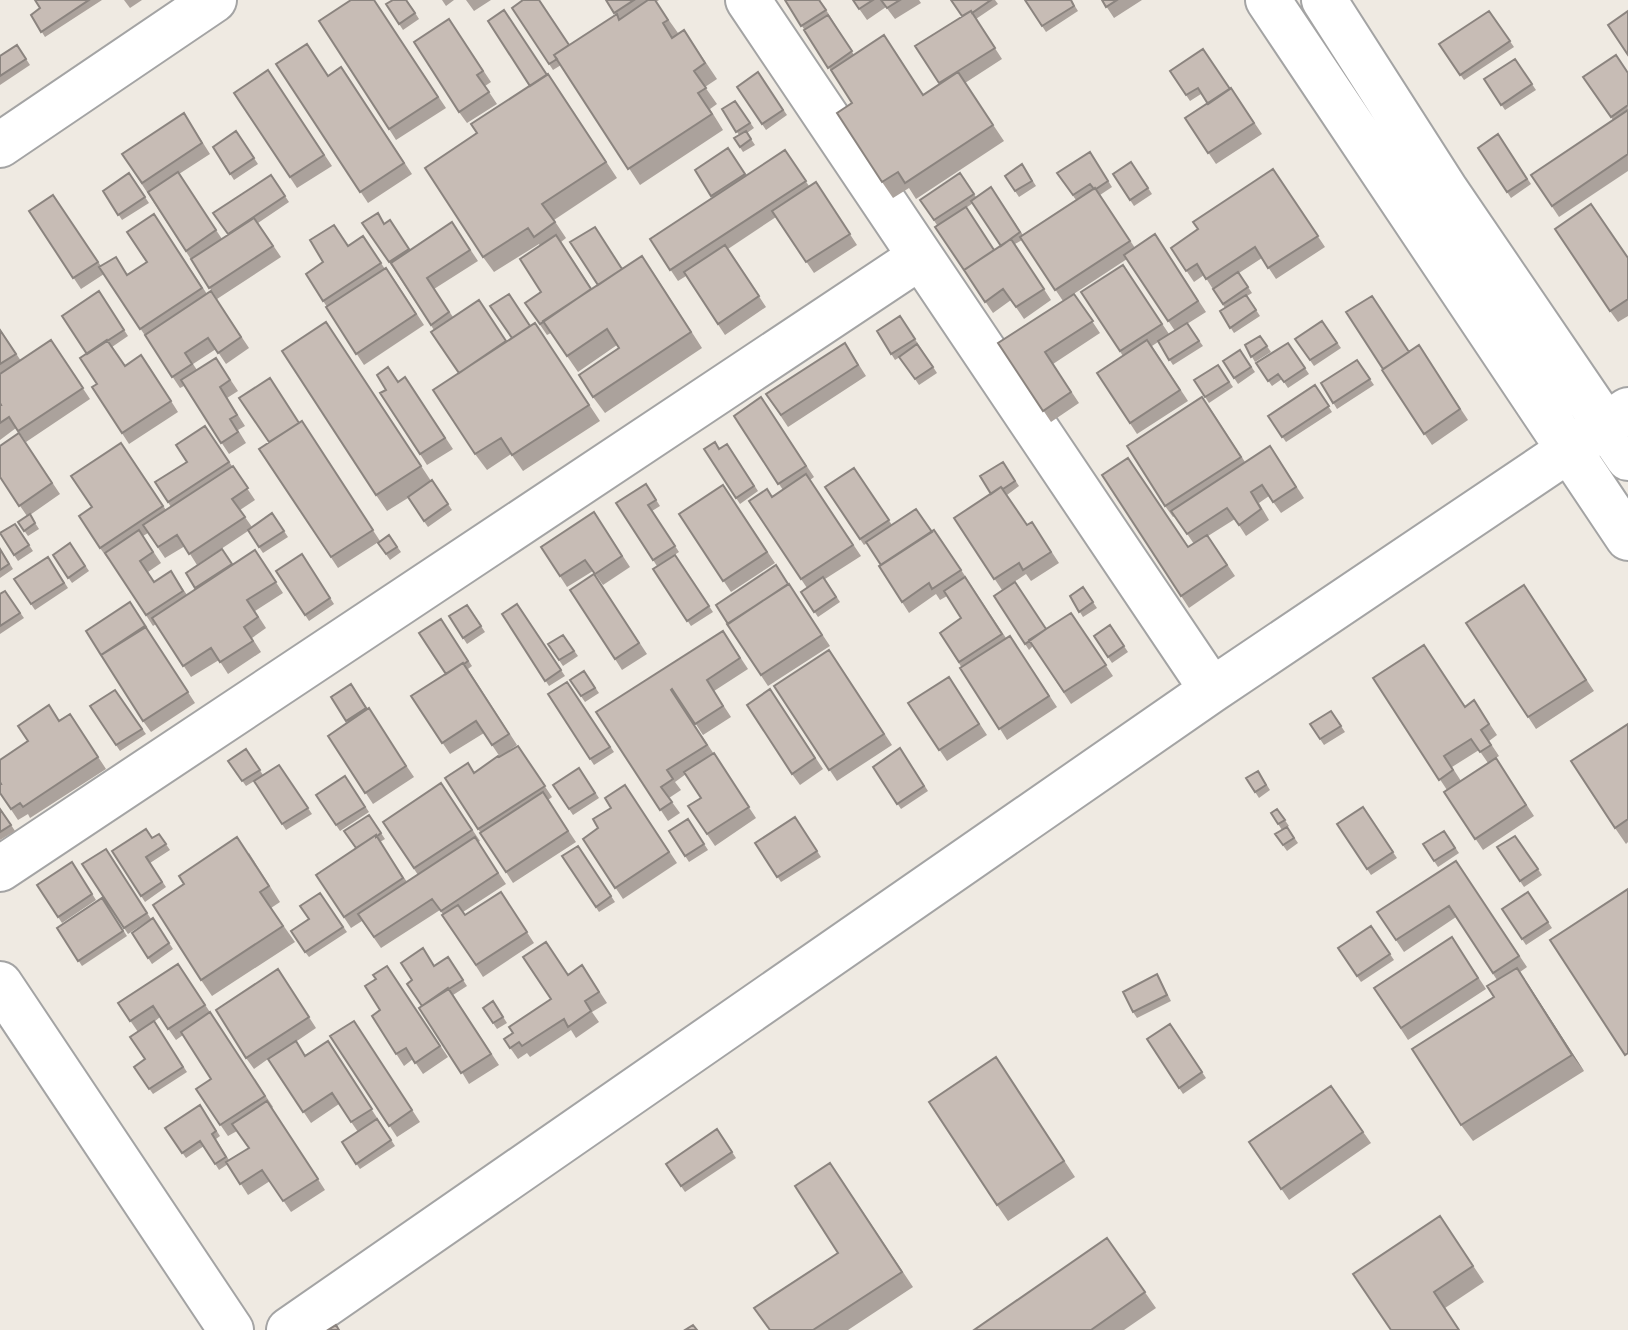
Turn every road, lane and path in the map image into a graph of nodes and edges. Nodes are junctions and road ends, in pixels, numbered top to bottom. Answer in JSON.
{"nodes":[{"id":1,"x":214,"y":0,"type":"edge"},
{"id":2,"x":748,"y":0,"type":"edge"},
{"id":3,"x":1268,"y":0,"type":"edge"},
{"id":4,"x":1324,"y":0,"type":"edge"},
{"id":5,"x":0,"y":145,"type":"edge"},
{"id":6,"x":920,"y":257,"type":"junction"},
{"id":7,"x":1621,"y":431,"type":"edge"},
{"id":8,"x":1570,"y":451,"type":"junction"},
{"id":9,"x":1628,"y":538,"type":"edge"},
{"id":10,"x":1212,"y":690,"type":"junction"},
{"id":11,"x":0,"y":869,"type":"edge"},
{"id":12,"x":0,"y":984,"type":"edge"},
{"id":13,"x":231,"y":1330,"type":"edge"},
{"id":14,"x":289,"y":1330,"type":"edge"}],
"edges":[{"from":1,"to":5,"type":"street"},
{"from":2,"to":6,"type":"street"},
{"from":3,"to":8,"type":"street"},
{"from":4,"to":7,"type":"street"},
{"from":6,"to":10,"type":"street"},
{"from":6,"to":11,"type":"street"},
{"from":7,"to":8,"type":"street"},
{"from":8,"to":9,"type":"street"},
{"from":8,"to":10,"type":"street"},
{"from":10,"to":14,"type":"street"},
{"from":12,"to":13,"type":"street"}]}
